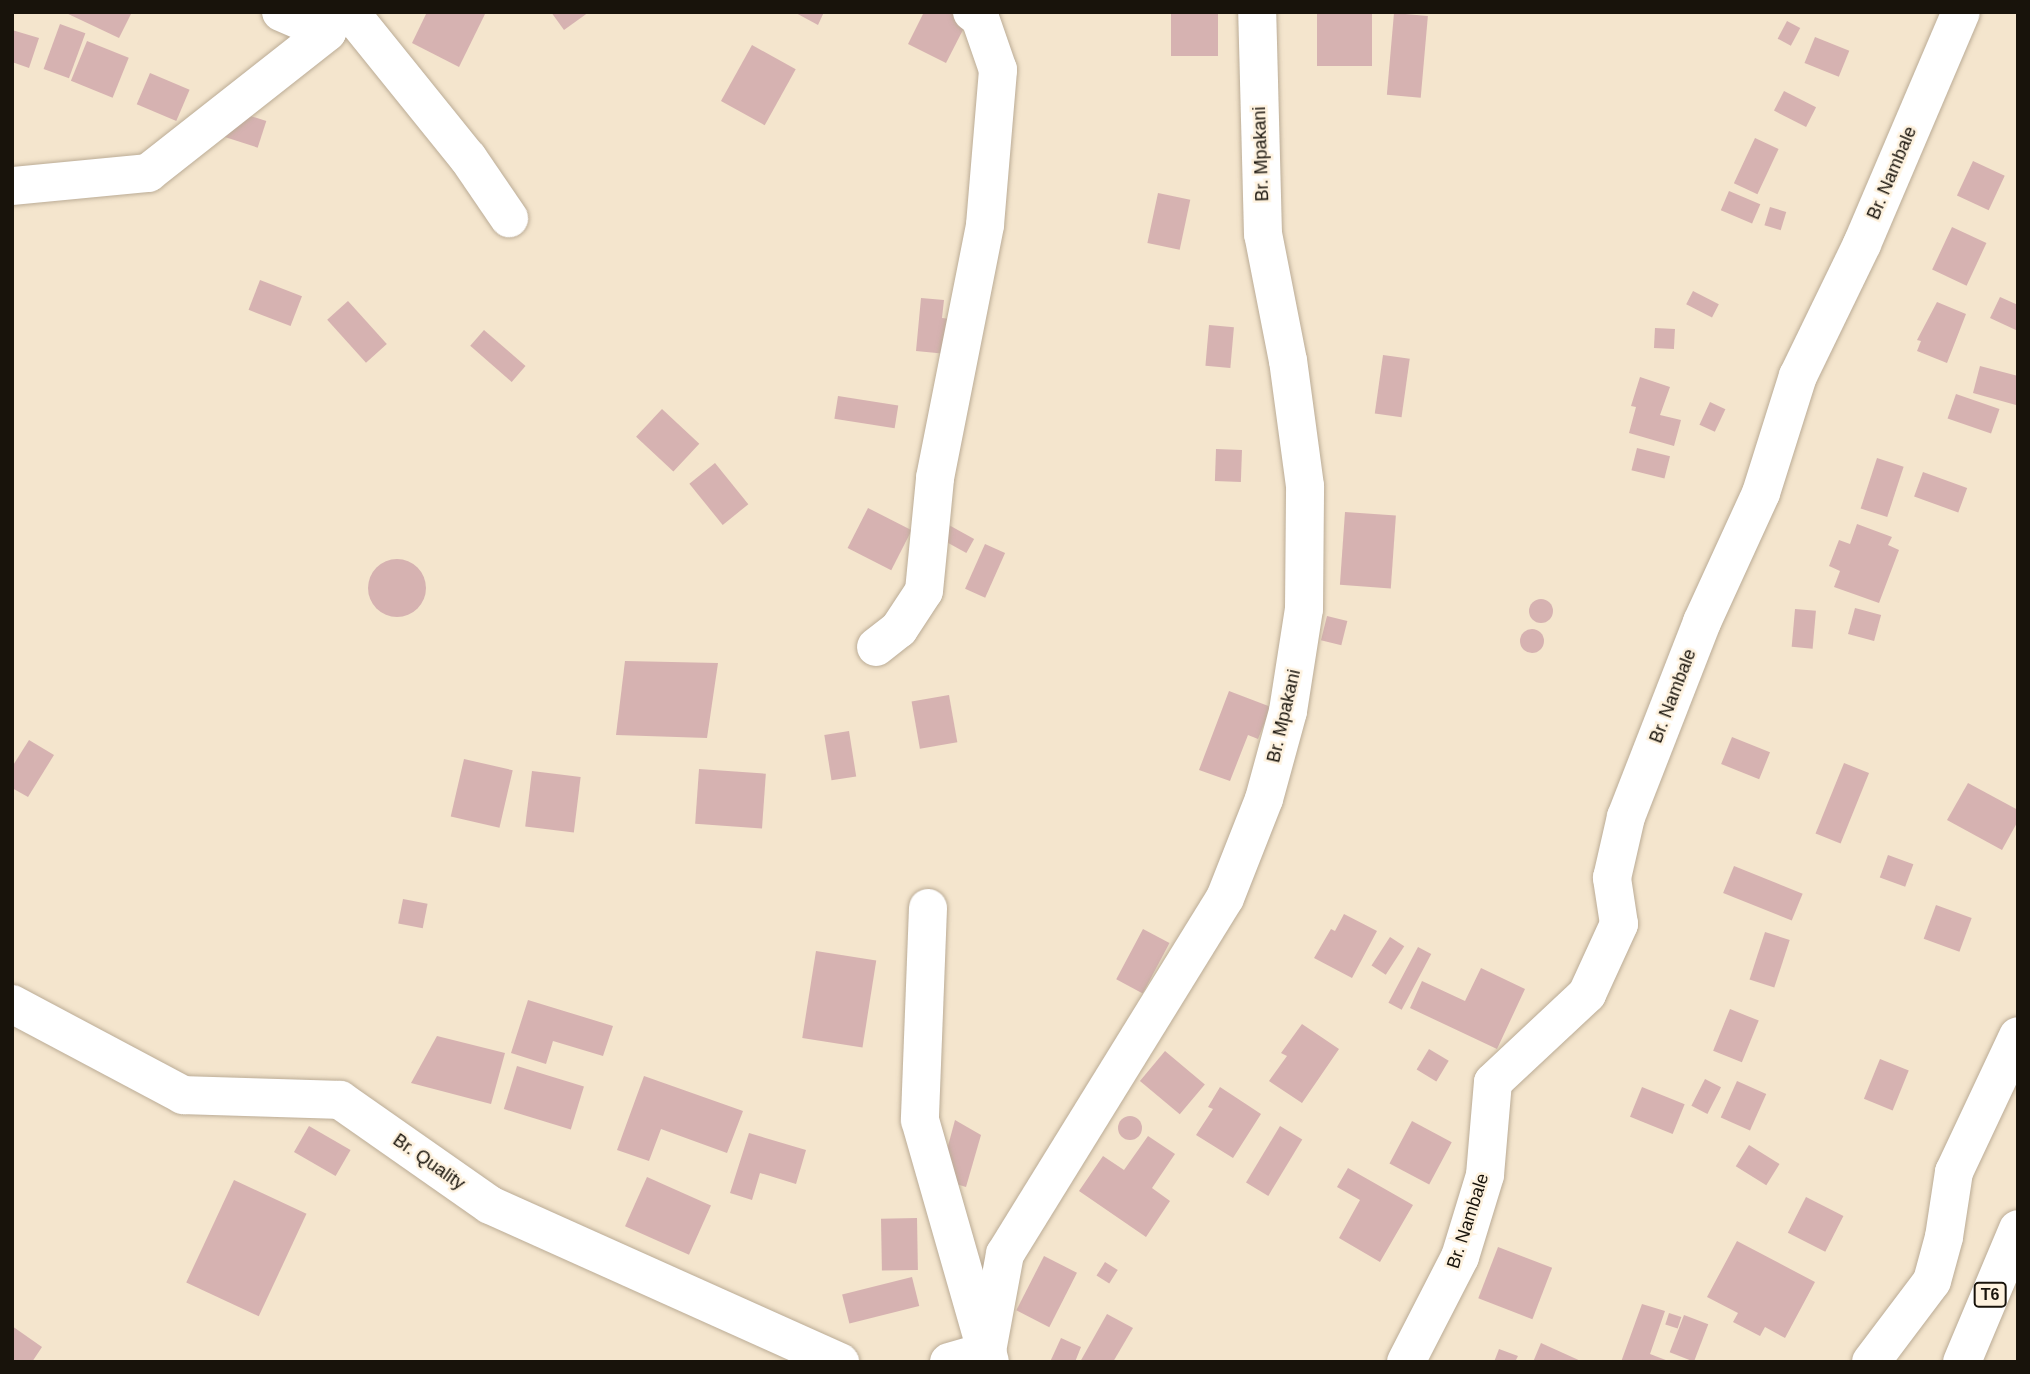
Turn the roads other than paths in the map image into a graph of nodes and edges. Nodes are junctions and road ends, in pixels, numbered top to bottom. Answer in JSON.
{"nodes":[{"id":1,"x":281,"y":12,"type":"edge"},
{"id":2,"x":972,"y":12,"type":"edge"},
{"id":3,"x":1257,"y":12,"type":"edge"},
{"id":4,"x":1961,"y":12,"type":"edge"},
{"id":5,"x":338,"y":19,"type":"edge"},
{"id":6,"x":12,"y":187,"type":"edge"},
{"id":7,"x":509,"y":218,"type":"dead end"},
{"id":8,"x":876,"y":647,"type":"dead end"},
{"id":9,"x":928,"y":908,"type":"dead end"},
{"id":10,"x":12,"y":1004,"type":"edge"},
{"id":11,"x":2018,"y":1036,"type":"edge"},
{"id":12,"x":2018,"y":1229,"type":"edge"},
{"id":13,"x":988,"y":1356,"type":"edge"},
{"id":14,"x":840,"y":1362,"type":"edge"},
{"id":15,"x":949,"y":1362,"type":"edge"},
{"id":16,"x":1406,"y":1362,"type":"edge"},
{"id":17,"x":1871,"y":1362,"type":"edge"},
{"id":18,"x":1962,"y":1362,"type":"edge"}],
"edges":[{"from":1,"to":5,"type":"main road"},
{"from":2,"to":8,"type":"main road"},
{"from":3,"to":13,"type":"main road","name":"Br. Mpakani"},
{"from":4,"to":16,"type":"main road","name":"Br. Nambale"},
{"from":5,"to":6,"type":"main road"},
{"from":5,"to":7,"type":"main road"},
{"from":9,"to":13,"type":"main road"},
{"from":10,"to":14,"type":"main road","name":"Br. Quality"},
{"from":11,"to":17,"type":"main road"},
{"from":12,"to":18,"type":"main road","number":"T6"},
{"from":13,"to":15,"type":"main road"}]}
